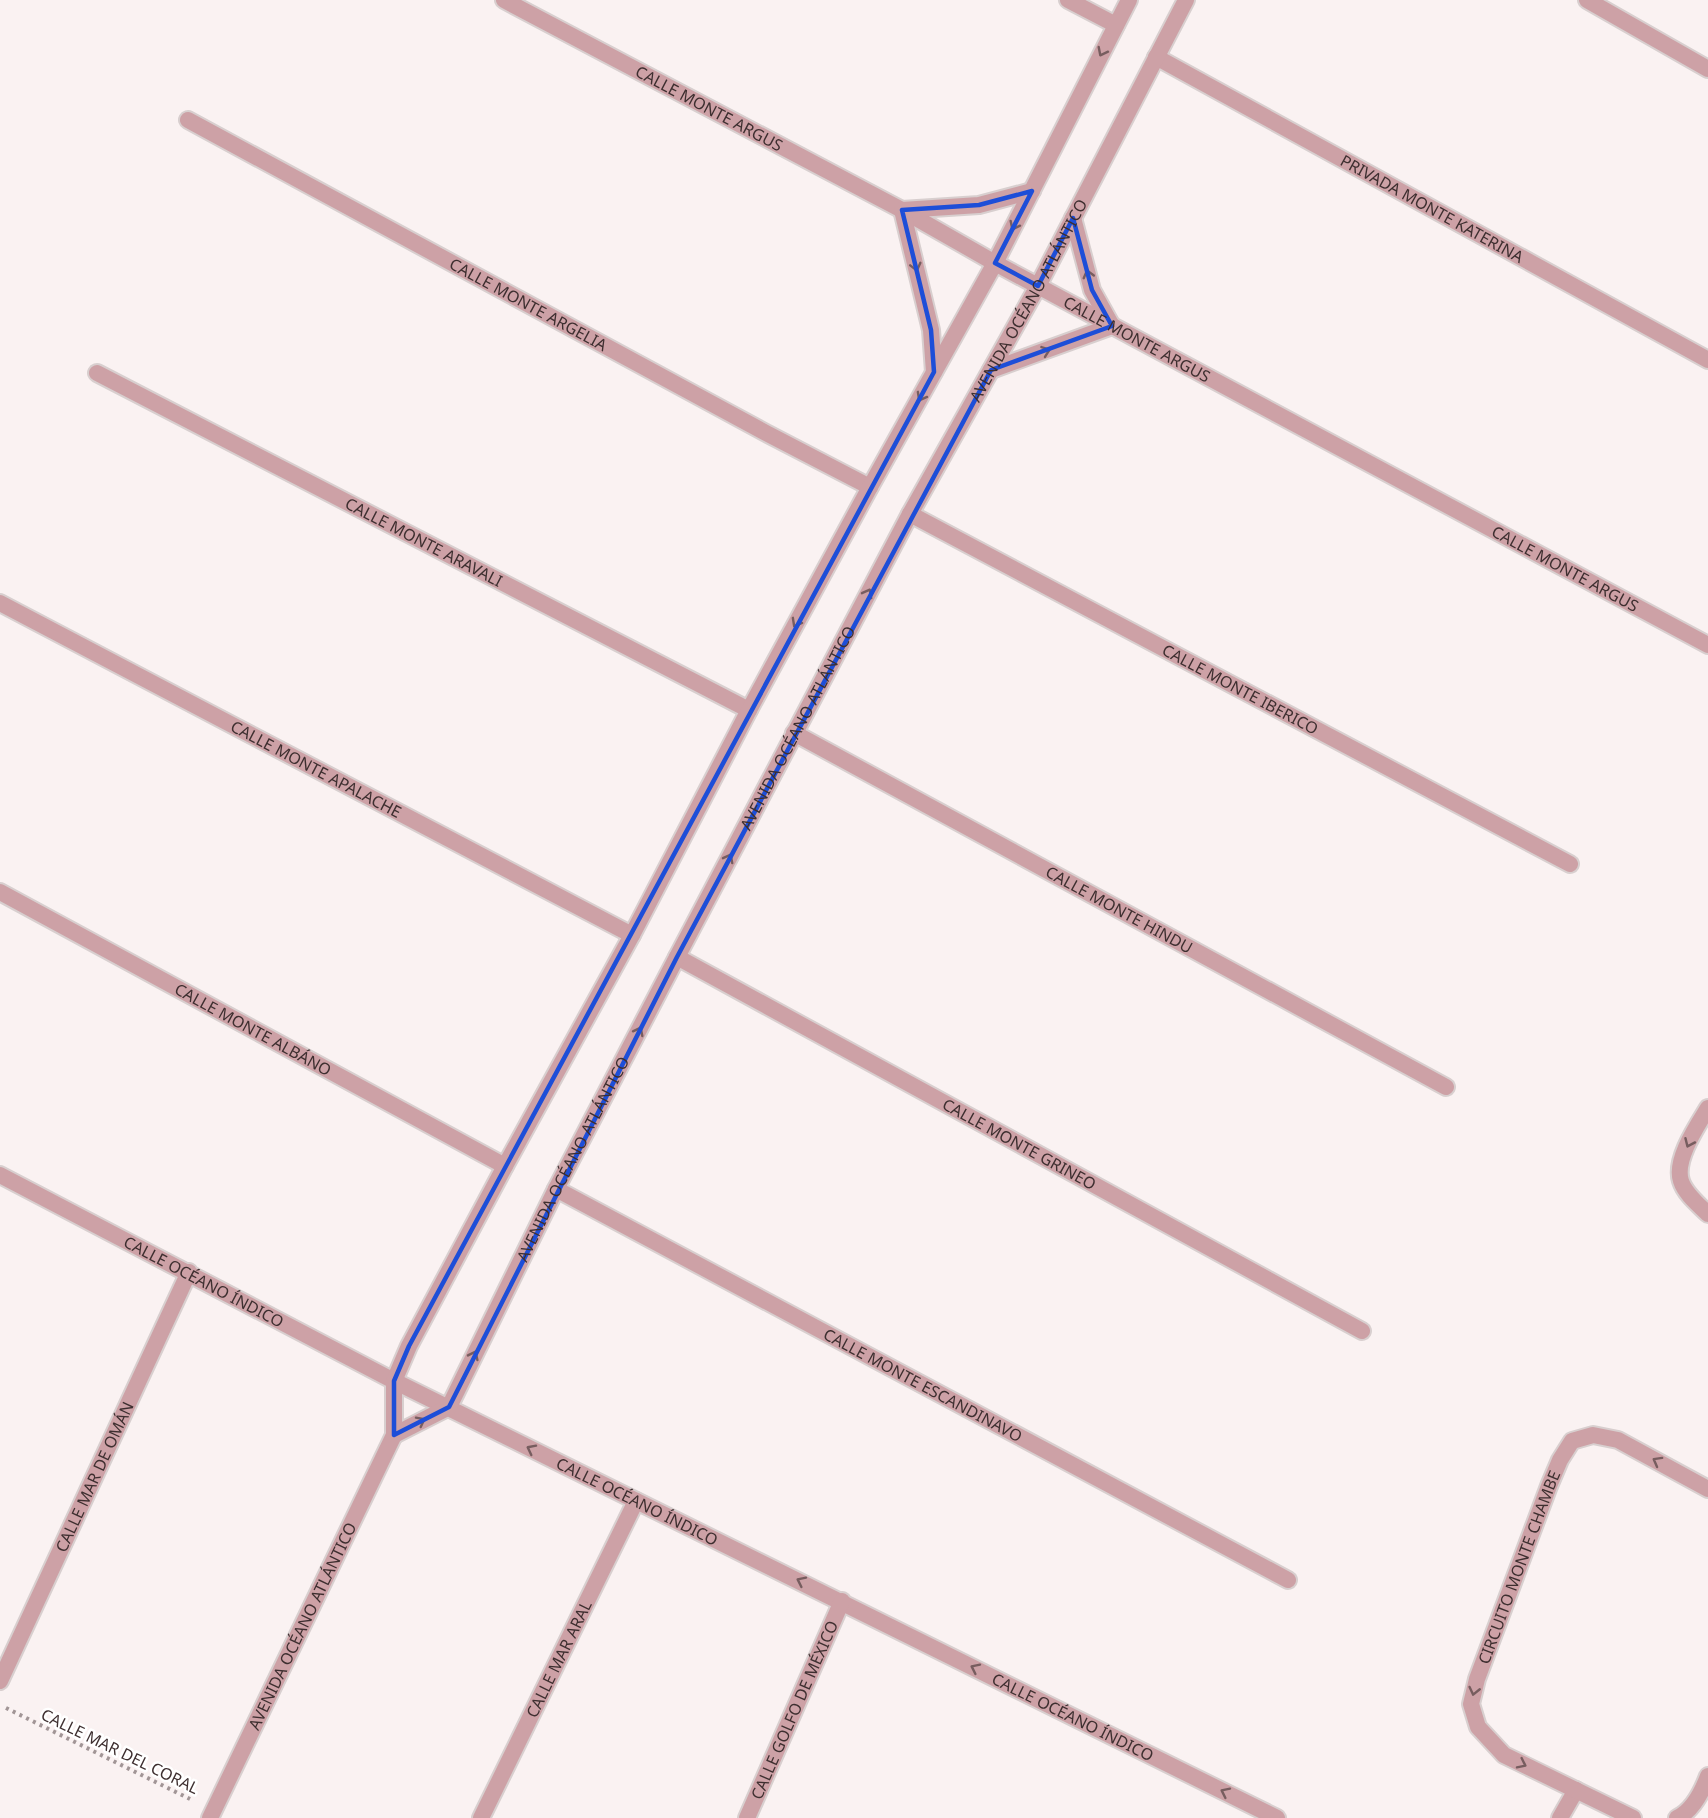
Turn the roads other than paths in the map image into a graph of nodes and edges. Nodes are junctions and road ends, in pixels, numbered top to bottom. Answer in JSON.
{"nodes":[{"id":1,"x":504,"y":0,"type":"edge"},
{"id":2,"x":1068,"y":0,"type":"edge"},
{"id":3,"x":1129,"y":0,"type":"edge"},
{"id":4,"x":1186,"y":0,"type":"edge"},
{"id":5,"x":1587,"y":0,"type":"edge"},
{"id":6,"x":1116,"y":25,"type":"junction"},
{"id":7,"x":1156,"y":57,"type":"junction"},
{"id":8,"x":1708,"y":69,"type":"edge"},
{"id":9,"x":188,"y":120,"type":"dead end"},
{"id":10,"x":1032,"y":191,"type":"junction"},
{"id":11,"x":902,"y":210,"type":"junction"},
{"id":12,"x":1073,"y":218,"type":"junction"},
{"id":13,"x":995,"y":263,"type":"junction"},
{"id":14,"x":1038,"y":286,"type":"junction"},
{"id":15,"x":1112,"y":326,"type":"junction"},
{"id":16,"x":1708,"y":360,"type":"edge"},
{"id":17,"x":991,"y":370,"type":"junction"},
{"id":18,"x":934,"y":372,"type":"junction"},
{"id":19,"x":97,"y":373,"type":"dead end"},
{"id":20,"x":870,"y":487,"type":"junction"},
{"id":21,"x":910,"y":514,"type":"junction"},
{"id":22,"x":0,"y":603,"type":"edge"},
{"id":23,"x":1708,"y":645,"type":"edge"},
{"id":24,"x":749,"y":710,"type":"junction"},
{"id":25,"x":794,"y":733,"type":"junction"},
{"id":26,"x":1570,"y":864,"type":"dead end"},
{"id":27,"x":0,"y":892,"type":"edge"},
{"id":28,"x":632,"y":935,"type":"junction"},
{"id":29,"x":677,"y":957,"type":"junction"},
{"id":30,"x":1446,"y":1087,"type":"dead end"},
{"id":31,"x":1708,"y":1108,"type":"edge"},
{"id":32,"x":505,"y":1166,"type":"junction"},
{"id":33,"x":0,"y":1175,"type":"edge"},
{"id":34,"x":556,"y":1189,"type":"junction"},
{"id":35,"x":1708,"y":1214,"type":"edge"},
{"id":36,"x":189,"y":1272,"type":"junction"},
{"id":37,"x":1362,"y":1331,"type":"dead end"},
{"id":38,"x":394,"y":1381,"type":"junction"},
{"id":39,"x":449,"y":1407,"type":"junction"},
{"id":40,"x":394,"y":1435,"type":"junction"},
{"id":41,"x":1708,"y":1489,"type":"edge"},
{"id":42,"x":636,"y":1501,"type":"junction"},
{"id":43,"x":1288,"y":1580,"type":"dead end"},
{"id":44,"x":842,"y":1602,"type":"junction"},
{"id":45,"x":0,"y":1682,"type":"edge"},
{"id":46,"x":1708,"y":1776,"type":"edge"},
{"id":47,"x":1576,"y":1790,"type":"junction"},
{"id":48,"x":1611,"y":1813,"type":"edge"},
{"id":49,"x":212,"y":1814,"type":"edge"},
{"id":50,"x":481,"y":1818,"type":"edge"},
{"id":51,"x":747,"y":1818,"type":"edge"},
{"id":52,"x":1277,"y":1818,"type":"edge"},
{"id":53,"x":1560,"y":1818,"type":"edge"},
{"id":54,"x":1633,"y":1818,"type":"edge"},
{"id":55,"x":1677,"y":1818,"type":"edge"}],
"edges":[{"from":1,"to":11,"type":"street","name":"CALLE MONTE ARGUS"},
{"from":2,"to":6,"type":"street"},
{"from":3,"to":6,"type":"street","name":"AVENIDA OCÉANO ATLÁNTICO"},
{"from":4,"to":7,"type":"street","name":"AVENIDA OCÉANO ATLÁNTICO"},
{"from":5,"to":8,"type":"street"},
{"from":6,"to":10,"type":"street","name":"AVENIDA OCÉANO ATLÁNTICO","one_way":true},
{"from":7,"to":12,"type":"street","name":"AVENIDA OCÉANO ATLÁNTICO"},
{"from":7,"to":16,"type":"street","name":"PRIVADA MONTE KATERINA"},
{"from":9,"to":20,"type":"street","name":"CALLE MONTE ARGELIA"},
{"from":10,"to":11,"type":"street"},
{"from":10,"to":13,"type":"street","name":"AVENIDA OCÉANO ATLÁNTICO","one_way":true},
{"from":11,"to":13,"type":"street","name":"CALLE MONTE ARGUS"},
{"from":11,"to":18,"type":"street","one_way":true},
{"from":12,"to":14,"type":"street","name":"AVENIDA OCÉANO ATLÁNTICO"},
{"from":15,"to":12,"type":"street","one_way":true},
{"from":13,"to":14,"type":"street","name":"CALLE MONTE ARGUS"},
{"from":13,"to":18,"type":"street","name":"AVENIDA OCÉANO ATLÁNTICO"},
{"from":14,"to":15,"type":"street","name":"CALLE MONTE ARGUS"},
{"from":14,"to":17,"type":"street","name":"AVENIDA OCÉANO ATLÁNTICO"},
{"from":17,"to":15,"type":"street","one_way":true},
{"from":15,"to":23,"type":"street","name":"CALLE MONTE ARGUS"},
{"from":17,"to":21,"type":"street","name":"AVENIDA OCÉANO ATLÁNTICO"},
{"from":18,"to":20,"type":"street","name":"AVENIDA OCÉANO ATLÁNTICO","one_way":true},
{"from":19,"to":24,"type":"street","name":"CALLE MONTE ARAVALI"},
{"from":20,"to":24,"type":"street","name":"AVENIDA OCÉANO ATLÁNTICO","one_way":true},
{"from":25,"to":21,"type":"street","name":"AVENIDA OCÉANO ATLÁNTICO","one_way":true},
{"from":21,"to":26,"type":"street","name":"CALLE MONTE IBERICO"},
{"from":22,"to":28,"type":"street","name":"CALLE MONTE APALACHE"},
{"from":24,"to":28,"type":"street","name":"AVENIDA OCÉANO ATLÁNTICO"},
{"from":29,"to":25,"type":"street","name":"AVENIDA OCÉANO ATLÁNTICO","one_way":true},
{"from":25,"to":30,"type":"street","name":"CALLE MONTE HINDU"},
{"from":27,"to":32,"type":"street","name":"CALLE MONTE ALBÁNO"},
{"from":28,"to":32,"type":"street","name":"AVENIDA OCÉANO ATLÁNTICO"},
{"from":34,"to":29,"type":"street","name":"AVENIDA OCÉANO ATLÁNTICO","one_way":true},
{"from":29,"to":37,"type":"street","name":"CALLE MONTE GRINEO"},
{"from":31,"to":35,"type":"street","one_way":true},
{"from":32,"to":38,"type":"street","name":"AVENIDA OCÉANO ATLÁNTICO"},
{"from":33,"to":36,"type":"street","name":"CALLE OCÉANO ÍNDICO"},
{"from":39,"to":34,"type":"street","name":"AVENIDA OCÉANO ATLÁNTICO","one_way":true},
{"from":34,"to":43,"type":"street","name":"CALLE MONTE ESCANDINAVO"},
{"from":36,"to":38,"type":"street","name":"CALLE OCÉANO ÍNDICO"},
{"from":36,"to":45,"type":"street","name":"CALLE MAR DE OMÁN"},
{"from":38,"to":39,"type":"street","name":"CALLE OCÉANO ÍNDICO"},
{"from":38,"to":40,"type":"street","name":"AVENIDA OCÉANO ATLÁNTICO"},
{"from":40,"to":39,"type":"street","one_way":true},
{"from":42,"to":39,"type":"street","name":"CALLE OCÉANO ÍNDICO","one_way":true},
{"from":40,"to":49,"type":"street","name":"AVENIDA OCÉANO ATLÁNTICO"},
{"from":41,"to":47,"type":"street","name":"CIRCUITO MONTE CHAMBE","one_way":true},
{"from":44,"to":42,"type":"street","name":"CALLE OCÉANO ÍNDICO","one_way":true},
{"from":42,"to":50,"type":"street","name":"CALLE MAR ARAL"},
{"from":44,"to":51,"type":"street","name":"CALLE GOLFO DE MÉXICO"},
{"from":52,"to":44,"type":"street","name":"CALLE OCÉANO ÍNDICO","one_way":true},
{"from":46,"to":55,"type":"street"},
{"from":47,"to":48,"type":"street","name":"CIRCUITO MONTE CHAMBE"},
{"from":47,"to":53,"type":"street"},
{"from":48,"to":54,"type":"street","name":"CIRCUITO MONTE CHAMBE"}]}
